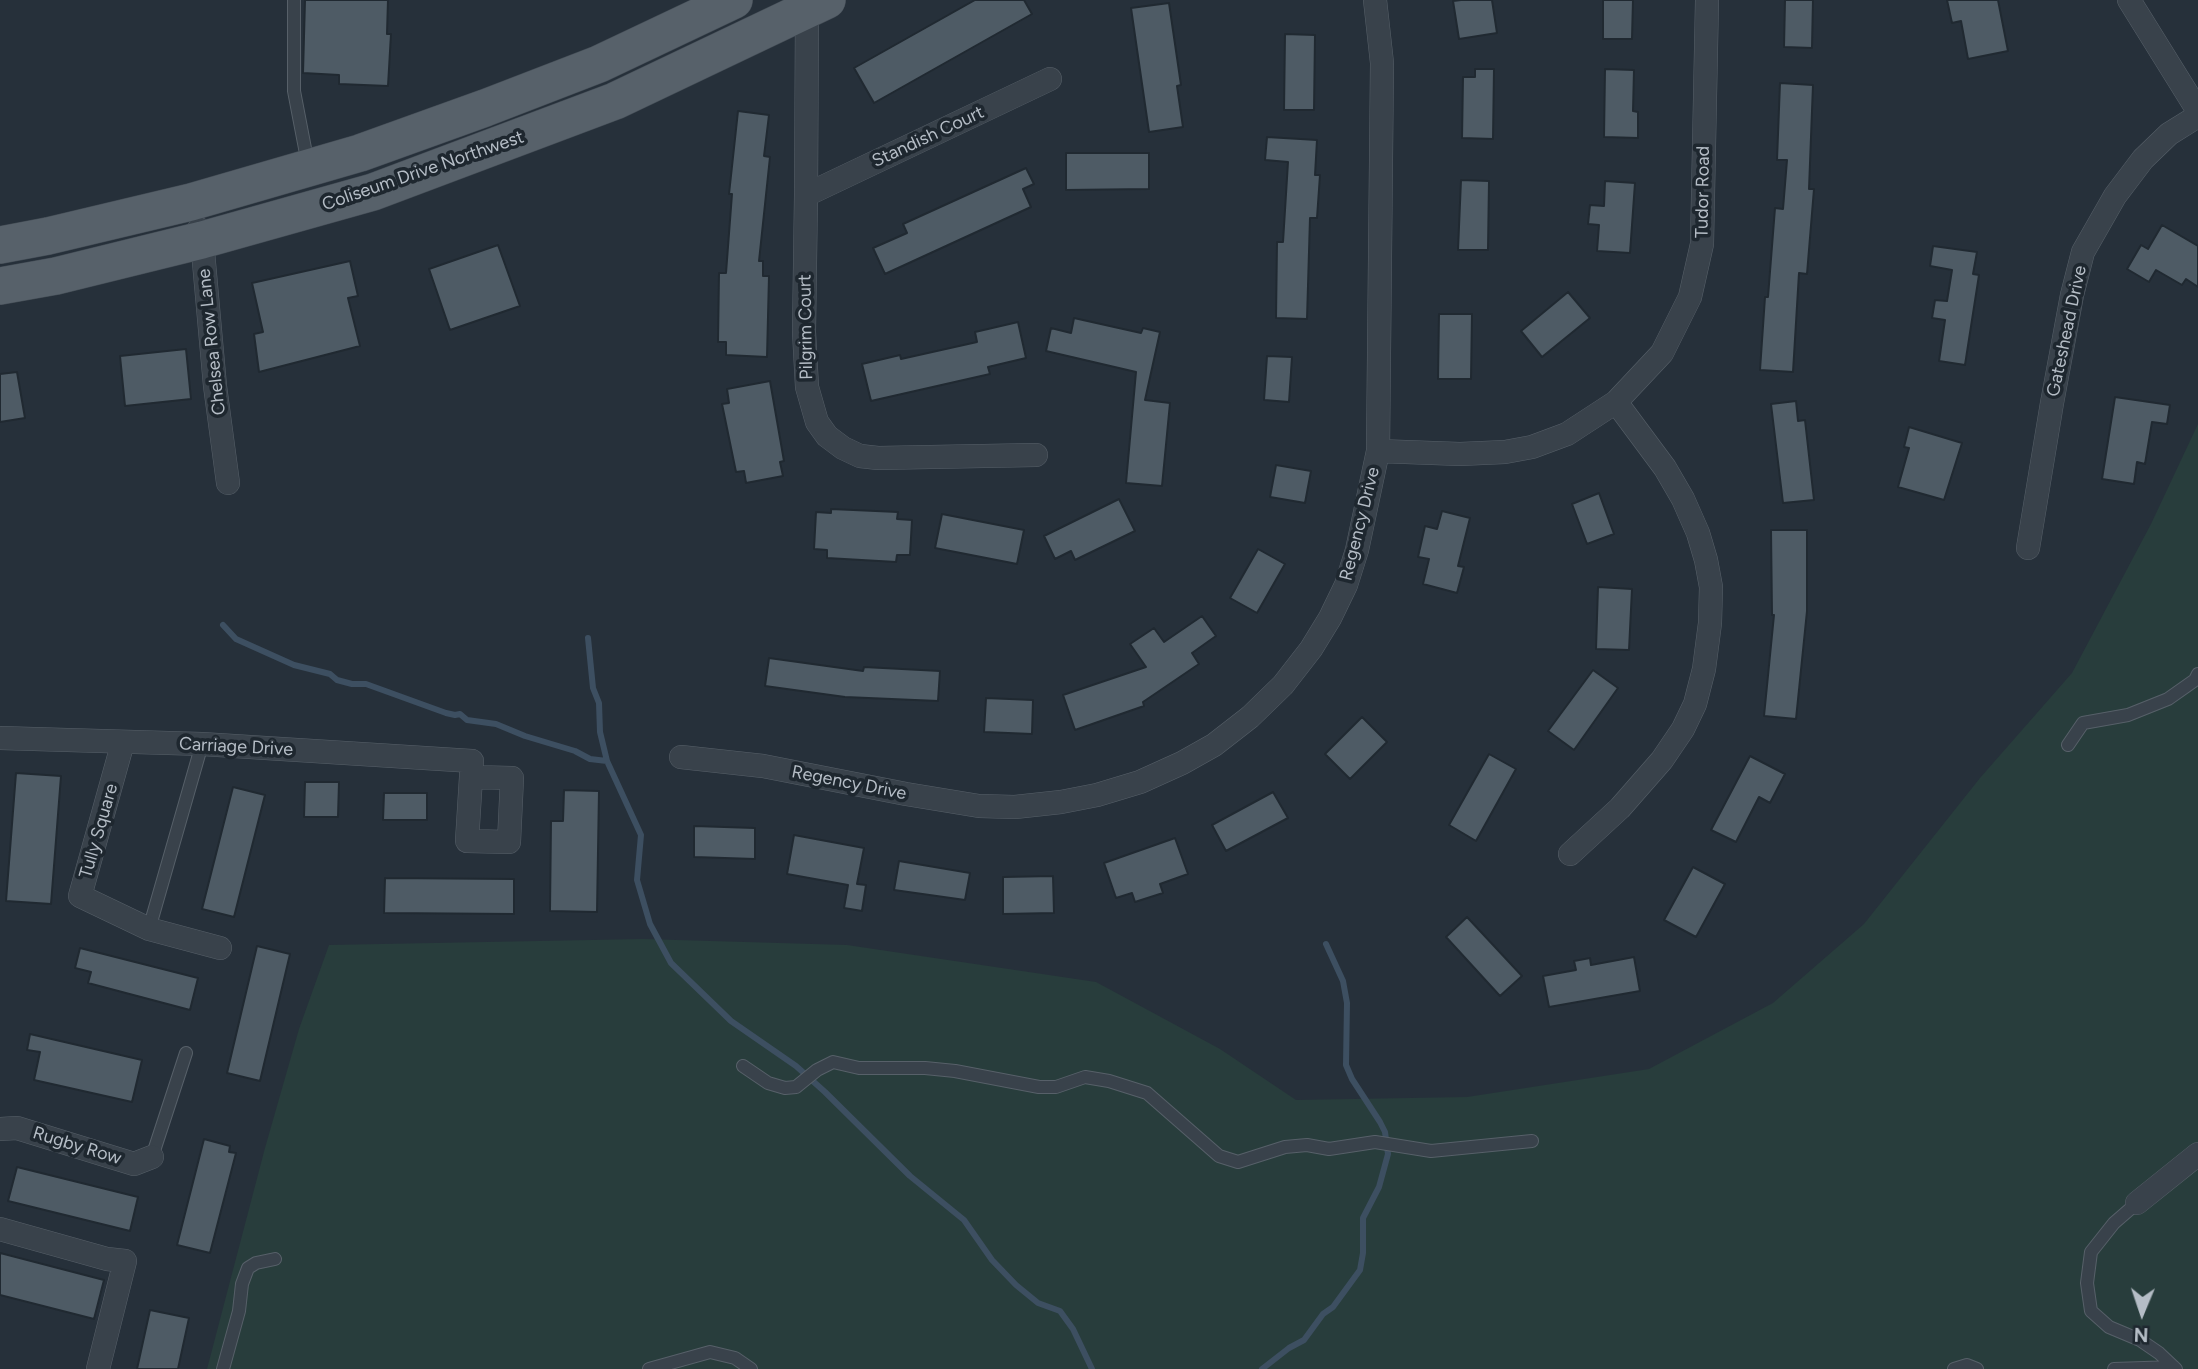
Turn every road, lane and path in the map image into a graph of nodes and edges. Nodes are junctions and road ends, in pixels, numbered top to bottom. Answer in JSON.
{"nodes":[{"id":1,"x":294,"y":0,"type":"edge"},
{"id":2,"x":734,"y":0,"type":"edge"},
{"id":3,"x":1375,"y":0,"type":"edge"},
{"id":4,"x":1707,"y":0,"type":"edge"},
{"id":5,"x":2129,"y":0,"type":"edge"},
{"id":6,"x":813,"y":4,"type":"edge"},
{"id":7,"x":1050,"y":79,"type":"dead end"},
{"id":8,"x":2198,"y":111,"type":"edge"},
{"id":9,"x":2198,"y":117,"type":"edge"},
{"id":10,"x":308,"y":168,"type":"junction"},
{"id":11,"x":806,"y":195,"type":"junction"},
{"id":12,"x":191,"y":202,"type":"junction"},
{"id":13,"x":202,"y":240,"type":"junction"},
{"id":14,"x":0,"y":245,"type":"edge"},
{"id":15,"x":0,"y":286,"type":"edge"},
{"id":16,"x":1616,"y":402,"type":"junction"},
{"id":17,"x":1378,"y":451,"type":"junction"},
{"id":18,"x":1035,"y":455,"type":"dead end"},
{"id":19,"x":228,"y":483,"type":"dead end"},
{"id":20,"x":2028,"y":548,"type":"dead end"},
{"id":21,"x":2198,"y":674,"type":"edge"},
{"id":22,"x":0,"y":738,"type":"edge"},
{"id":23,"x":123,"y":742,"type":"junction"},
{"id":24,"x":202,"y":744,"type":"junction"},
{"id":25,"x":2068,"y":744,"type":"dead end"},
{"id":26,"x":681,"y":757,"type":"dead end"},
{"id":27,"x":472,"y":769,"type":"dead end"},
{"id":28,"x":1570,"y":854,"type":"dead end"},
{"id":29,"x":149,"y":929,"type":"junction"},
{"id":30,"x":220,"y":948,"type":"dead end"},
{"id":31,"x":186,"y":1053,"type":"dead end"},
{"id":32,"x":743,"y":1066,"type":"dead end"},
{"id":33,"x":0,"y":1129,"type":"edge"},
{"id":34,"x":1532,"y":1141,"type":"dead end"},
{"id":35,"x":2198,"y":1154,"type":"edge"},
{"id":36,"x":152,"y":1157,"type":"joint"},
{"id":37,"x":2137,"y":1203,"type":"joint"},
{"id":38,"x":0,"y":1230,"type":"edge"},
{"id":39,"x":275,"y":1259,"type":"dead end"},
{"id":40,"x":2175,"y":1368,"type":"edge"},
{"id":41,"x":98,"y":1369,"type":"edge"},
{"id":42,"x":223,"y":1369,"type":"edge"},
{"id":43,"x":649,"y":1369,"type":"edge"},
{"id":44,"x":751,"y":1369,"type":"edge"},
{"id":45,"x":1954,"y":1369,"type":"edge"},
{"id":46,"x":1977,"y":1369,"type":"edge"},
{"id":47,"x":2114,"y":1369,"type":"edge"}],
"edges":[{"from":1,"to":10,"type":"lane"},
{"from":2,"to":10,"type":"main road"},
{"from":3,"to":17,"type":"street","name":"Regency Drive"},
{"from":4,"to":16,"type":"street","name":"Tudor Road"},
{"from":5,"to":8,"type":"street"},
{"from":6,"to":11,"type":"street","name":"Pilgrim Court"},
{"from":6,"to":13,"type":"main road","name":"Coliseum Drive Northwest"},
{"from":7,"to":11,"type":"street","name":"Standish Court"},
{"from":9,"to":20,"type":"street","name":"Gateshead Drive"},
{"from":10,"to":12,"type":"main road"},
{"from":11,"to":18,"type":"street","name":"Pilgrim Court"},
{"from":12,"to":13,"type":"street","name":"Chelsea Row Lane"},
{"from":12,"to":14,"type":"main road"},
{"from":13,"to":15,"type":"main road","name":"Coliseum Drive Northwest"},
{"from":13,"to":19,"type":"street","name":"Chelsea Row Lane"},
{"from":16,"to":17,"type":"street","name":"Tudor Road"},
{"from":16,"to":28,"type":"street"},
{"from":17,"to":26,"type":"street","name":"Regency Drive"},
{"from":21,"to":25,"type":"lane"},
{"from":22,"to":23,"type":"street","name":"Carriage Drive"},
{"from":23,"to":24,"type":"street","name":"Carriage Drive"},
{"from":23,"to":29,"type":"street","name":"Tully Square"},
{"from":24,"to":27,"type":"street","name":"Carriage Drive"},
{"from":24,"to":29,"type":"lane"},
{"from":29,"to":30,"type":"street","name":"Tully Square"},
{"from":31,"to":36,"type":"lane"},
{"from":32,"to":34,"type":"lane"},
{"from":33,"to":36,"type":"street","name":"Rugby Row"},
{"from":35,"to":37,"type":"street"},
{"from":37,"to":40,"type":"lane"},
{"from":38,"to":41,"type":"street"},
{"from":39,"to":42,"type":"lane"},
{"from":40,"to":47,"type":"lane"},
{"from":43,"to":44,"type":"lane"},
{"from":45,"to":46,"type":"lane"}]}
